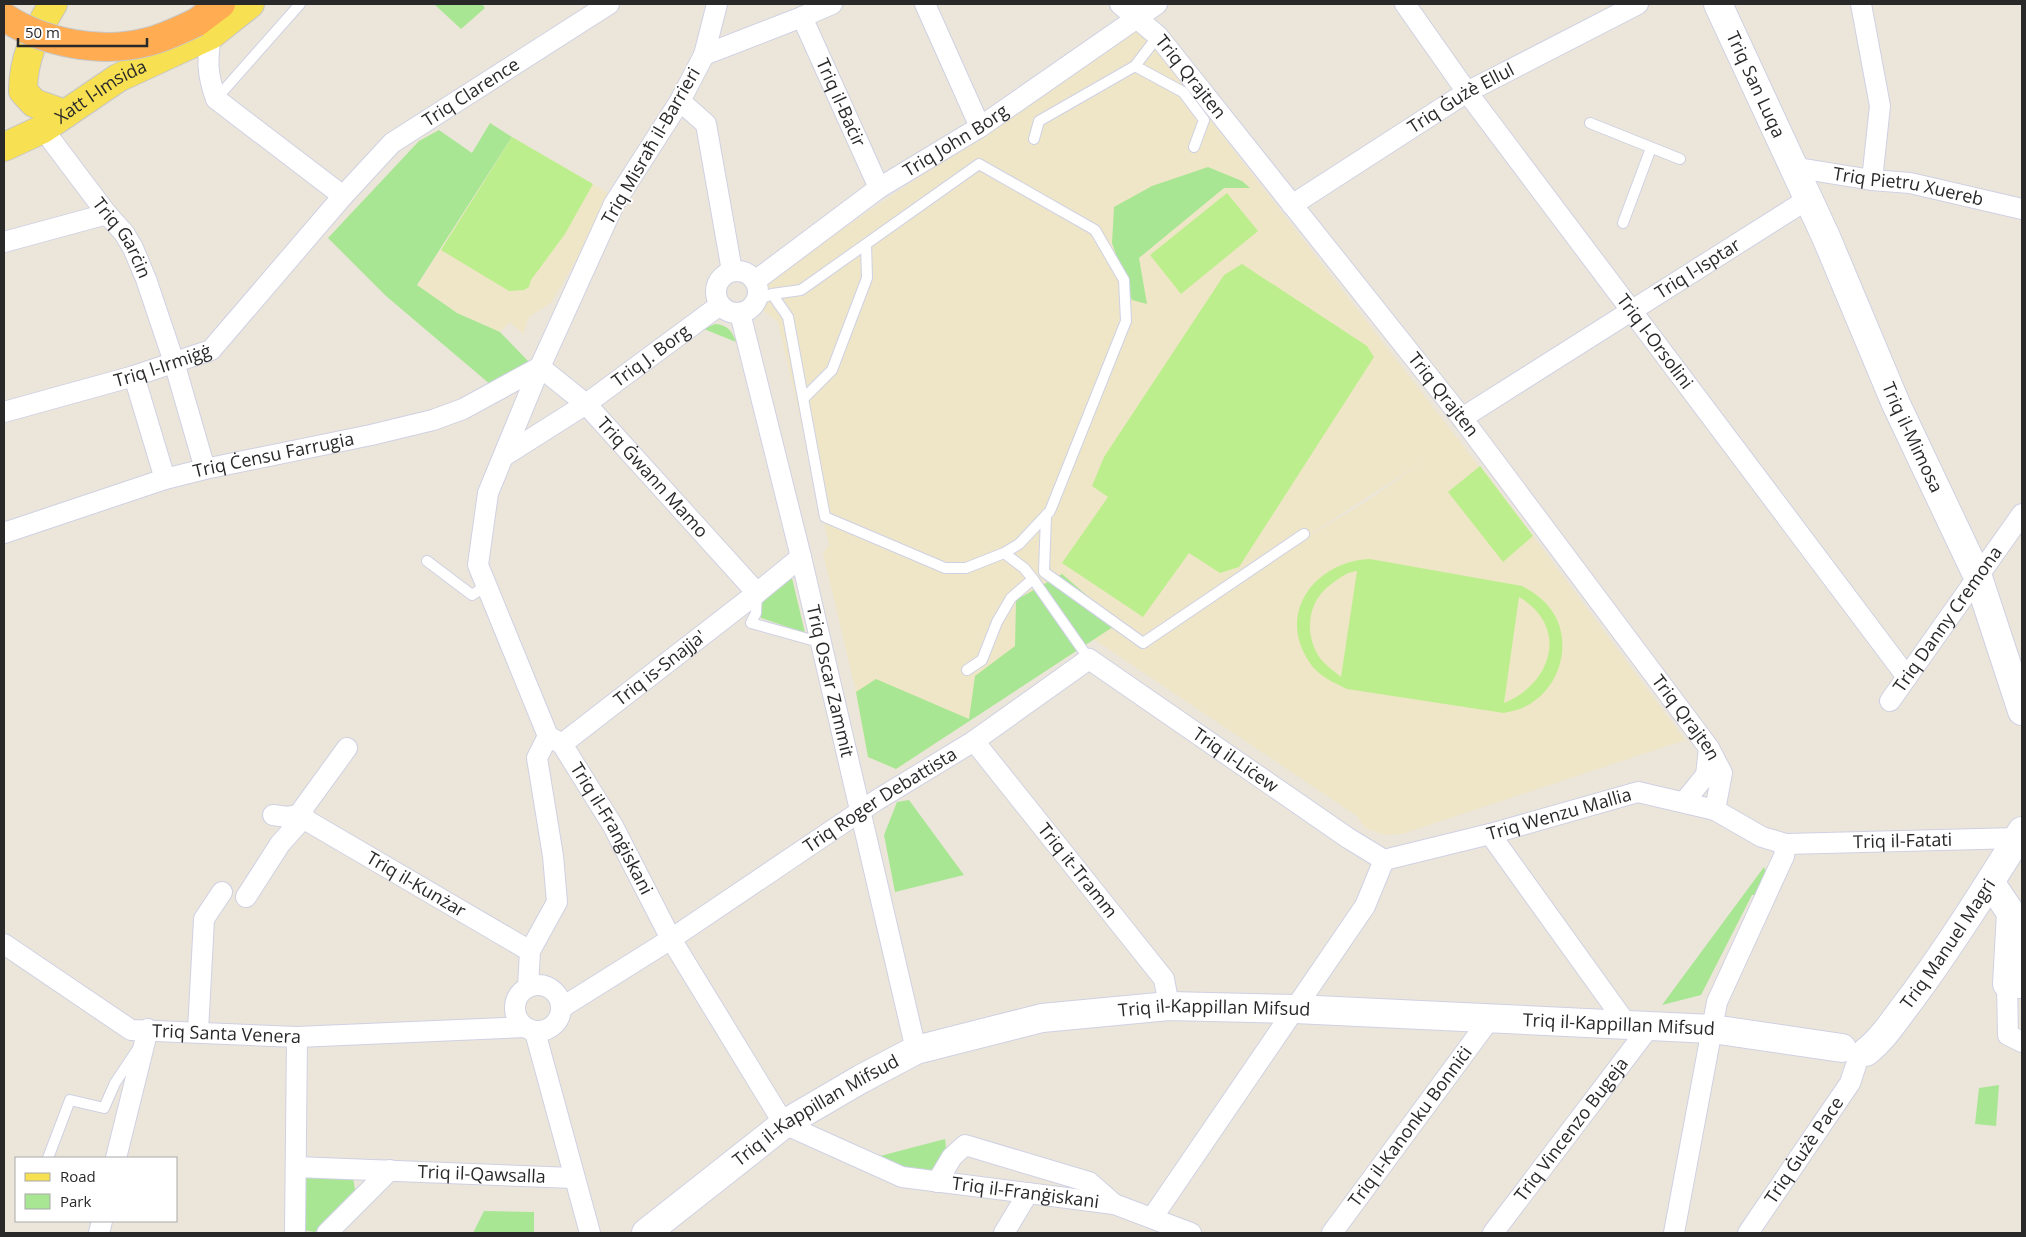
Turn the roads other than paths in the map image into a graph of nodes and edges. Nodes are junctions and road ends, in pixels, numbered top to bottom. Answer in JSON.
{"nodes":[{"id":1,"x":9,"y":4,"type":"edge"},
{"id":2,"x":53,"y":4,"type":"edge"},
{"id":3,"x":221,"y":4,"type":"edge"},
{"id":4,"x":250,"y":4,"type":"edge"},
{"id":5,"x":300,"y":4,"type":"edge"},
{"id":6,"x":610,"y":4,"type":"edge"},
{"id":7,"x":717,"y":4,"type":"edge"},
{"id":8,"x":832,"y":4,"type":"edge"},
{"id":9,"x":925,"y":4,"type":"edge"},
{"id":10,"x":1120,"y":4,"type":"edge"},
{"id":11,"x":1157,"y":4,"type":"edge"},
{"id":12,"x":1404,"y":4,"type":"edge"},
{"id":13,"x":1638,"y":4,"type":"edge"},
{"id":14,"x":1718,"y":4,"type":"edge"},
{"id":15,"x":1861,"y":4,"type":"edge"},
{"id":16,"x":4,"y":8,"type":"edge"},
{"id":17,"x":4,"y":17,"type":"edge"},
{"id":18,"x":802,"y":17,"type":"junction"},
{"id":19,"x":1137,"y":18,"type":"junction"},
{"id":20,"x":203,"y":20,"type":"edge"},
{"id":21,"x":1158,"y":36,"type":"junction"},
{"id":22,"x":704,"y":55,"type":"junction"},
{"id":23,"x":1135,"y":66,"type":"junction"},
{"id":24,"x":1467,"y":92,"type":"junction"},
{"id":25,"x":216,"y":99,"type":"junction"},
{"id":26,"x":680,"y":101,"type":"junction"},
{"id":27,"x":54,"y":122,"type":"junction"},
{"id":28,"x":1590,"y":122,"type":"dead end"},
{"id":29,"x":980,"y":126,"type":"junction"},
{"id":30,"x":1034,"y":139,"type":"dead end"},
{"id":31,"x":4,"y":146,"type":"edge"},
{"id":32,"x":1194,"y":147,"type":"dead end"},
{"id":33,"x":1651,"y":148,"type":"junction"},
{"id":34,"x":1680,"y":160,"type":"dead end"},
{"id":35,"x":1792,"y":167,"type":"junction"},
{"id":36,"x":1872,"y":180,"type":"junction"},
{"id":37,"x":880,"y":188,"type":"junction"},
{"id":38,"x":343,"y":196,"type":"junction"},
{"id":39,"x":1808,"y":199,"type":"junction"},
{"id":40,"x":1292,"y":205,"type":"junction"},
{"id":41,"x":2022,"y":209,"type":"edge"},
{"id":42,"x":107,"y":214,"type":"junction"},
{"id":43,"x":1623,"y":223,"type":"dead end"},
{"id":44,"x":4,"y":242,"type":"edge"},
{"id":45,"x":866,"y":244,"type":"junction"},
{"id":46,"x":732,"y":271,"type":"junction"},
{"id":47,"x":761,"y":291,"type":"junction"},
{"id":48,"x":720,"y":305,"type":"junction"},
{"id":49,"x":1632,"y":309,"type":"junction"},
{"id":50,"x":740,"y":313,"type":"junction"},
{"id":51,"x":174,"y":362,"type":"junction"},
{"id":52,"x":540,"y":367,"type":"junction"},
{"id":53,"x":134,"y":376,"type":"junction"},
{"id":54,"x":803,"y":399,"type":"junction"},
{"id":55,"x":586,"y":404,"type":"junction"},
{"id":56,"x":4,"y":412,"type":"edge"},
{"id":57,"x":1462,"y":418,"type":"junction"},
{"id":58,"x":504,"y":456,"type":"junction"},
{"id":59,"x":204,"y":469,"type":"junction"},
{"id":60,"x":165,"y":480,"type":"junction"},
{"id":61,"x":2022,"y":514,"type":"edge"},
{"id":62,"x":1046,"y":515,"type":"junction"},
{"id":63,"x":4,"y":533,"type":"edge"},
{"id":64,"x":1304,"y":534,"type":"dead end"},
{"id":65,"x":1004,"y":553,"type":"junction"},
{"id":66,"x":801,"y":557,"type":"junction"},
{"id":67,"x":427,"y":561,"type":"dead end"},
{"id":68,"x":1044,"y":572,"type":"junction"},
{"id":69,"x":1978,"y":577,"type":"junction"},
{"id":70,"x":1033,"y":579,"type":"junction"},
{"id":71,"x":486,"y":586,"type":"junction"},
{"id":72,"x":757,"y":593,"type":"junction"},
{"id":73,"x":1045,"y":598,"type":"junction"},
{"id":74,"x":819,"y":642,"type":"junction"},
{"id":75,"x":1089,"y":659,"type":"junction"},
{"id":76,"x":967,"y":670,"type":"dead end"},
{"id":77,"x":1907,"y":677,"type":"junction"},
{"id":78,"x":1890,"y":701,"type":"dead end"},
{"id":79,"x":2022,"y":711,"type":"edge"},
{"id":80,"x":555,"y":740,"type":"junction"},
{"id":81,"x":974,"y":741,"type":"junction"},
{"id":82,"x":347,"y":748,"type":"dead end"},
{"id":83,"x":1709,"y":748,"type":"junction"},
{"id":84,"x":1684,"y":802,"type":"junction"},
{"id":85,"x":1715,"y":810,"type":"junction"},
{"id":86,"x":860,"y":812,"type":"junction"},
{"id":87,"x":273,"y":815,"type":"dead end"},
{"id":88,"x":303,"y":815,"type":"junction"},
{"id":89,"x":1490,"y":834,"type":"junction"},
{"id":90,"x":2020,"y":834,"type":"edge"},
{"id":91,"x":1786,"y":844,"type":"junction"},
{"id":92,"x":1384,"y":860,"type":"junction"},
{"id":93,"x":1990,"y":882,"type":"junction"},
{"id":94,"x":222,"y":892,"type":"dead end"},
{"id":95,"x":246,"y":897,"type":"dead end"},
{"id":96,"x":671,"y":939,"type":"junction"},
{"id":97,"x":4,"y":944,"type":"edge"},
{"id":98,"x":530,"y":951,"type":"junction"},
{"id":99,"x":2015,"y":984,"type":"edge"},
{"id":100,"x":528,"y":987,"type":"junction"},
{"id":101,"x":1169,"y":1006,"type":"junction"},
{"id":102,"x":561,"y":1008,"type":"junction"},
{"id":103,"x":1295,"y":1009,"type":"junction"},
{"id":104,"x":1489,"y":1020,"type":"junction"},
{"id":105,"x":525,"y":1024,"type":"junction"},
{"id":106,"x":1639,"y":1026,"type":"junction"},
{"id":107,"x":1712,"y":1029,"type":"junction"},
{"id":108,"x":198,"y":1031,"type":"junction"},
{"id":109,"x":146,"y":1034,"type":"junction"},
{"id":110,"x":297,"y":1037,"type":"junction"},
{"id":111,"x":2015,"y":1039,"type":"edge"},
{"id":112,"x":916,"y":1050,"type":"junction"},
{"id":113,"x":1855,"y":1055,"type":"junction"},
{"id":114,"x":784,"y":1124,"type":"junction"},
{"id":115,"x":48,"y":1157,"type":"edge"},
{"id":116,"x":116,"y":1157,"type":"edge"},
{"id":117,"x":296,"y":1167,"type":"junction"},
{"id":118,"x":390,"y":1170,"type":"junction"},
{"id":119,"x":573,"y":1178,"type":"junction"},
{"id":120,"x":937,"y":1182,"type":"junction"},
{"id":121,"x":1028,"y":1193,"type":"junction"},
{"id":122,"x":1114,"y":1204,"type":"junction"},
{"id":123,"x":1152,"y":1218,"type":"junction"},
{"id":124,"x":295,"y":1233,"type":"edge"},
{"id":125,"x":327,"y":1233,"type":"edge"},
{"id":126,"x":590,"y":1233,"type":"edge"},
{"id":127,"x":646,"y":1233,"type":"edge"},
{"id":128,"x":1004,"y":1233,"type":"edge"},
{"id":129,"x":1191,"y":1233,"type":"edge"},
{"id":130,"x":1332,"y":1233,"type":"edge"},
{"id":131,"x":1493,"y":1233,"type":"edge"},
{"id":132,"x":1674,"y":1233,"type":"edge"},
{"id":133,"x":1748,"y":1233,"type":"edge"}],
"edges":[{"from":1,"to":16,"type":"main road"},
{"from":1,"to":20,"type":"highway","name":"Xatt l-Imsida"},
{"from":2,"to":27,"type":"main road"},
{"from":3,"to":20,"type":"highway","name":"Xatt l-Imsida"},
{"from":4,"to":20,"type":"main road","name":"Xatt l-Imsida"},
{"from":5,"to":25,"type":"lane"},
{"from":6,"to":38,"type":"street","name":"Triq Clarence"},
{"from":7,"to":22,"type":"street","name":"Triq Misraħ il-Barrieri"},
{"from":8,"to":18,"type":"street"},
{"from":9,"to":29,"type":"street"},
{"from":10,"to":19,"type":"street","name":"Triq Qrajten"},
{"from":11,"to":19,"type":"street","name":"Triq John Borg"},
{"from":12,"to":24,"type":"street","name":"Triq l-Orsolini"},
{"from":13,"to":24,"type":"street","name":"Triq Ġużè Ellul"},
{"from":14,"to":35,"type":"street","name":"Triq San Luqa"},
{"from":15,"to":36,"type":"street"},
{"from":17,"to":20,"type":"highway","name":"Xatt l-Imsida","bridge":true},
{"from":18,"to":22,"type":"street"},
{"from":18,"to":37,"type":"street","name":"Triq il-Baċir"},
{"from":19,"to":21,"type":"street","name":"Triq Qrajten"},
{"from":19,"to":29,"type":"street","name":"Triq John Borg"},
{"from":20,"to":25,"type":"street"},
{"from":20,"to":27,"type":"main road","name":"Xatt l-Imsida"},
{"from":21,"to":23,"type":"lane"},
{"from":21,"to":40,"type":"street","name":"Triq Qrajten"},
{"from":22,"to":26,"type":"street","name":"Triq Misraħ il-Barrieri"},
{"from":23,"to":30,"type":"lane"},
{"from":23,"to":32,"type":"lane"},
{"from":24,"to":40,"type":"street","name":"Triq Ġużè Ellul"},
{"from":24,"to":49,"type":"street","name":"Triq l-Orsolini"},
{"from":25,"to":38,"type":"street"},
{"from":26,"to":46,"type":"street"},
{"from":26,"to":52,"type":"street","name":"Triq Misraħ il-Barrieri"},
{"from":27,"to":31,"type":"main road","name":"Xatt l-Imsida"},
{"from":27,"to":42,"type":"street","name":"Triq Garċin"},
{"from":28,"to":33,"type":"lane"},
{"from":29,"to":37,"type":"street","name":"Triq John Borg"},
{"from":33,"to":34,"type":"lane"},
{"from":33,"to":43,"type":"lane"},
{"from":35,"to":36,"type":"street","name":"Triq Pietru Xuereb"},
{"from":35,"to":39,"type":"street","name":"Triq il-Mimosa"},
{"from":36,"to":41,"type":"street","name":"Triq Pietru Xuereb"},
{"from":37,"to":47,"type":"street","name":"Triq John Borg"},
{"from":38,"to":51,"type":"street","name":"Triq l-Irmiġġ"},
{"from":39,"to":49,"type":"street","name":"Triq l-Isptar"},
{"from":39,"to":69,"type":"street","name":"Triq il-Mimosa"},
{"from":40,"to":57,"type":"street","name":"Triq Qrajten"},
{"from":42,"to":44,"type":"street"},
{"from":42,"to":51,"type":"street","name":"Triq Garċin"},
{"from":45,"to":47,"type":"lane"},
{"from":45,"to":54,"type":"lane"},
{"from":45,"to":62,"type":"lane"},
{"from":46,"to":47,"type":"street"},
{"from":46,"to":48,"type":"street"},
{"from":47,"to":50,"type":"street"},
{"from":47,"to":54,"type":"lane"},
{"from":48,"to":50,"type":"street"},
{"from":48,"to":55,"type":"street","name":"Triq J. Borg"},
{"from":49,"to":57,"type":"street","name":"Triq l-Isptar"},
{"from":49,"to":77,"type":"street","name":"Triq l-Orsolini"},
{"from":50,"to":66,"type":"street","name":"Triq Oscar Zammit"},
{"from":51,"to":53,"type":"street","name":"Triq l-Irmiġġ"},
{"from":51,"to":59,"type":"street","name":"Triq Garċin"},
{"from":52,"to":55,"type":"street","name":"Triq Ġwann Mamo"},
{"from":52,"to":58,"type":"street","name":"Triq il-Franġiskani"},
{"from":52,"to":59,"type":"street","name":"Triq Ċensu Farrugia"},
{"from":53,"to":56,"type":"street","name":"Triq l-Irmiġġ"},
{"from":53,"to":60,"type":"street"},
{"from":54,"to":65,"type":"lane"},
{"from":55,"to":58,"type":"street","name":"Triq J. Borg"},
{"from":55,"to":72,"type":"street","name":"Triq Ġwann Mamo"},
{"from":57,"to":83,"type":"street","name":"Triq Qrajten"},
{"from":58,"to":71,"type":"street","name":"Triq il-Franġiskani"},
{"from":59,"to":60,"type":"street","name":"Triq Ċensu Farrugia"},
{"from":60,"to":63,"type":"street","name":"Triq Ċensu Farrugia"},
{"from":61,"to":69,"type":"street","name":"Triq Danny Cremona"},
{"from":62,"to":65,"type":"lane"},
{"from":62,"to":68,"type":"lane"},
{"from":64,"to":68,"type":"lane"},
{"from":65,"to":70,"type":"lane"},
{"from":66,"to":72,"type":"street","name":"Triq is-Snajja'"},
{"from":66,"to":74,"type":"street","name":"Triq Oscar Zammit"},
{"from":67,"to":71,"type":"lane"},
{"from":68,"to":73,"type":"lane"},
{"from":69,"to":77,"type":"street","name":"Triq Danny Cremona"},
{"from":69,"to":79,"type":"street","name":"Triq il-Mimosa"},
{"from":70,"to":73,"type":"lane"},
{"from":70,"to":76,"type":"lane"},
{"from":71,"to":80,"type":"street","name":"Triq il-Franġiskani"},
{"from":72,"to":74,"type":"lane"},
{"from":72,"to":80,"type":"street","name":"Triq is-Snajja'"},
{"from":73,"to":75,"type":"lane"},
{"from":74,"to":86,"type":"street","name":"Triq Oscar Zammit"},
{"from":75,"to":81,"type":"street","name":"Triq Roger Debattista"},
{"from":75,"to":92,"type":"street","name":"Triq il-Liċew"},
{"from":77,"to":78,"type":"street","name":"Triq Danny Cremona"},
{"from":80,"to":96,"type":"street","name":"Triq il-Franġiskani"},
{"from":80,"to":98,"type":"street"},
{"from":81,"to":86,"type":"street","name":"Triq Roger Debattista"},
{"from":81,"to":101,"type":"street","name":"Triq it-Tramm"},
{"from":82,"to":88,"type":"street"},
{"from":83,"to":84,"type":"street"},
{"from":83,"to":85,"type":"street","name":"Triq Qrajten"},
{"from":84,"to":85,"type":"street","name":"Triq Wenzu Mallia"},
{"from":84,"to":89,"type":"street","name":"Triq Wenzu Mallia"},
{"from":85,"to":91,"type":"street","name":"Triq Wenzu Mallia"},
{"from":86,"to":96,"type":"street","name":"Triq Roger Debattista"},
{"from":86,"to":112,"type":"street","name":"Triq Oscar Zammit"},
{"from":87,"to":88,"type":"street"},
{"from":88,"to":95,"type":"street"},
{"from":88,"to":98,"type":"street","name":"Triq il-Kunżar"},
{"from":89,"to":92,"type":"street","name":"Triq Wenzu Mallia"},
{"from":89,"to":106,"type":"street"},
{"from":90,"to":91,"type":"street","name":"Triq il-Fatati"},
{"from":90,"to":93,"type":"street","name":"Triq Manuel Magri"},
{"from":91,"to":107,"type":"street"},
{"from":92,"to":103,"type":"street"},
{"from":93,"to":99,"type":"street"},
{"from":93,"to":113,"type":"street","name":"Triq Manuel Magri"},
{"from":94,"to":108,"type":"street"},
{"from":96,"to":102,"type":"street"},
{"from":96,"to":114,"type":"street","name":"Triq il-Franġiskani"},
{"from":97,"to":109,"type":"street","name":"Triq Santa Venera"},
{"from":98,"to":100,"type":"street"},
{"from":99,"to":111,"type":"street"},
{"from":100,"to":102,"type":"street"},
{"from":100,"to":105,"type":"street"},
{"from":101,"to":103,"type":"street","name":"Triq il-Kappillan Mifsud"},
{"from":101,"to":112,"type":"street","name":"Triq il-Kappillan Mifsud"},
{"from":102,"to":105,"type":"street"},
{"from":103,"to":104,"type":"street","name":"Triq il-Kappillan Mifsud"},
{"from":103,"to":123,"type":"street"},
{"from":104,"to":106,"type":"street","name":"Triq il-Kappillan Mifsud"},
{"from":104,"to":130,"type":"street","name":"Triq il-Kanonku Bonniċi"},
{"from":105,"to":110,"type":"street","name":"Triq Santa Venera"},
{"from":105,"to":119,"type":"street"},
{"from":106,"to":107,"type":"street","name":"Triq il-Kappillan Mifsud"},
{"from":106,"to":131,"type":"street","name":"Triq Vincenzo Bugeja"},
{"from":107,"to":113,"type":"street","name":"Triq il-Kappillan Mifsud"},
{"from":107,"to":132,"type":"street"},
{"from":108,"to":109,"type":"street","name":"Triq Santa Venera"},
{"from":108,"to":110,"type":"street","name":"Triq Santa Venera"},
{"from":109,"to":115,"type":"lane"},
{"from":109,"to":116,"type":"street"},
{"from":110,"to":117,"type":"street"},
{"from":112,"to":114,"type":"street","name":"Triq il-Kappillan Mifsud"},
{"from":113,"to":133,"type":"street","name":"Triq Ġużè Pace"},
{"from":114,"to":120,"type":"street","name":"Triq il-Franġiskani"},
{"from":114,"to":127,"type":"street","name":"Triq il-Kappillan Mifsud"},
{"from":117,"to":118,"type":"street","name":"Triq il-Qawsalla"},
{"from":117,"to":124,"type":"street"},
{"from":118,"to":119,"type":"street","name":"Triq il-Qawsalla"},
{"from":118,"to":125,"type":"street"},
{"from":119,"to":126,"type":"street"},
{"from":120,"to":121,"type":"street","name":"Triq il-Franġiskani"},
{"from":120,"to":122,"type":"street","name":"Triq il-Franġiskani"},
{"from":121,"to":122,"type":"street","name":"Triq il-Franġiskani"},
{"from":121,"to":128,"type":"street"},
{"from":122,"to":123,"type":"street","name":"Triq il-Franġiskani"},
{"from":123,"to":129,"type":"street","name":"Triq il-Franġiskani"}]}
